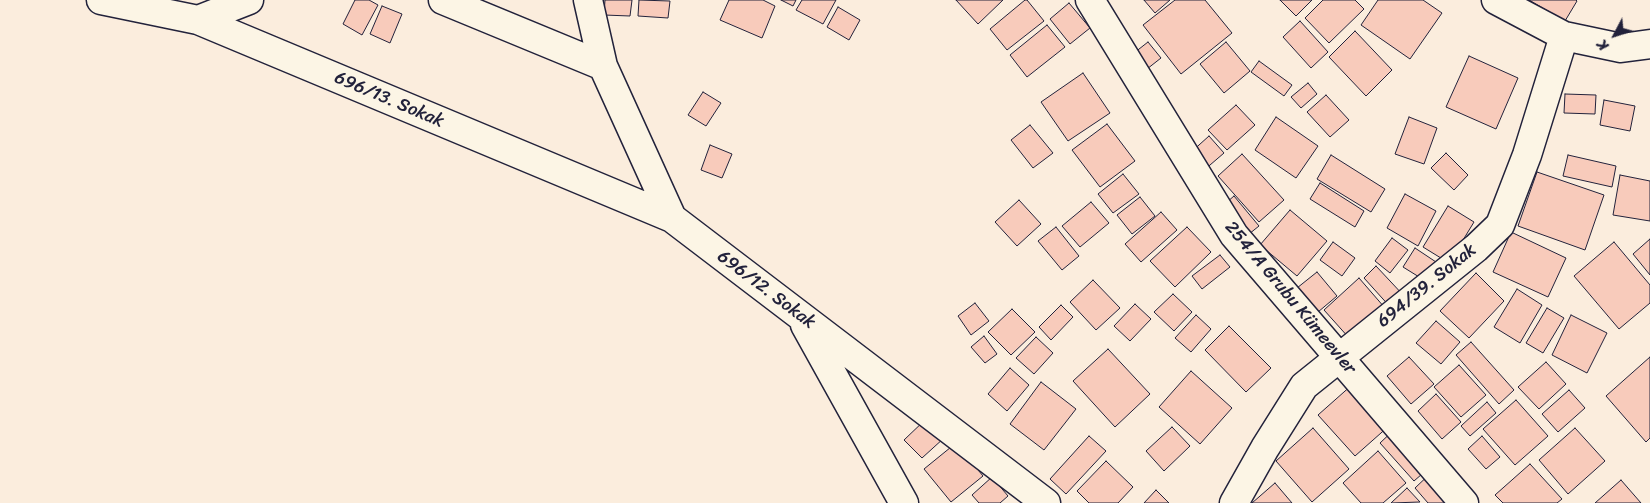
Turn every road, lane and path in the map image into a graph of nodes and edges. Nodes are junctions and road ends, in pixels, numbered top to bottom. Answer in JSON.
{"nodes":[{"id":1,"x":101,"y":0,"type":"edge"},
{"id":2,"x":249,"y":0,"type":"edge"},
{"id":3,"x":443,"y":0,"type":"edge"},
{"id":4,"x":588,"y":0,"type":"edge"},
{"id":5,"x":1090,"y":0,"type":"edge"},
{"id":6,"x":1496,"y":0,"type":"edge"},
{"id":7,"x":198,"y":20,"type":"junction"},
{"id":8,"x":1564,"y":36,"type":"junction"},
{"id":9,"x":1650,"y":44,"type":"edge"},
{"id":10,"x":603,"y":66,"type":"junction"},
{"id":11,"x":672,"y":218,"type":"junction"},
{"id":12,"x":799,"y":315,"type":"junction"},
{"id":13,"x":1339,"y":357,"type":"junction"},
{"id":14,"x":904,"y":503,"type":"edge"},
{"id":15,"x":1046,"y":503,"type":"edge"},
{"id":16,"x":1234,"y":503,"type":"edge"},
{"id":17,"x":1464,"y":503,"type":"edge"}],
"edges":[{"from":1,"to":7,"type":"street","name":"696/13. Sokak"},
{"from":2,"to":7,"type":"street"},
{"from":3,"to":10,"type":"street"},
{"from":4,"to":10,"type":"street","name":"696/12. Sokak"},
{"from":5,"to":13,"type":"street","name":"254/A Grubu Kümeevler"},
{"from":6,"to":8,"type":"street"},
{"from":7,"to":11,"type":"street","name":"696/13. Sokak"},
{"from":8,"to":9,"type":"street"},
{"from":8,"to":13,"type":"street","name":"694/39. Sokak"},
{"from":10,"to":11,"type":"street","name":"696/12. Sokak"},
{"from":11,"to":12,"type":"street","name":"696/12. Sokak"},
{"from":12,"to":14,"type":"street"},
{"from":12,"to":15,"type":"street","name":"696/12. Sokak"},
{"from":13,"to":16,"type":"street","name":"694/39. Sokak"},
{"from":13,"to":17,"type":"street","name":"254/A Grubu Kümeevler"}]}
